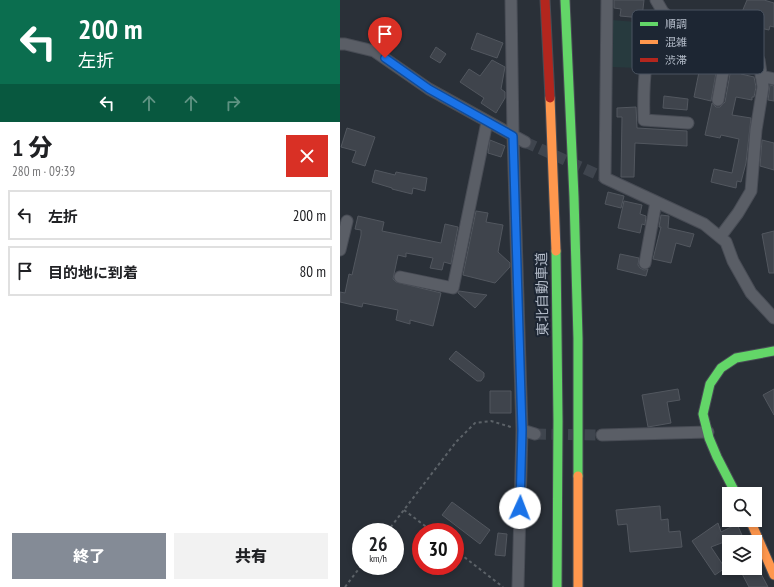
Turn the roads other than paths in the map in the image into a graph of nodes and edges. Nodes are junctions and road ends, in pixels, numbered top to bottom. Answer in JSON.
{"nodes":[{"id":1,"x":511,"y":0,"type":"edge"},
{"id":2,"x":545,"y":0,"type":"edge"},
{"id":3,"x":565,"y":0,"type":"edge"},
{"id":4,"x":607,"y":0,"type":"edge"},
{"id":5,"x":656,"y":0,"type":"edge"},
{"id":6,"x":662,"y":10,"type":"edge"},
{"id":7,"x":340,"y":44,"type":"edge"},
{"id":8,"x":646,"y":74,"type":"edge"},
{"id":9,"x":723,"y":74,"type":"edge"},
{"id":10,"x":762,"y":76,"type":"joint"},
{"id":11,"x":774,"y":79,"type":"edge"},
{"id":12,"x":718,"y":100,"type":"dead end"},
{"id":13,"x":487,"y":122,"type":"junction"},
{"id":14,"x":688,"y":123,"type":"dead end"},
{"id":15,"x":513,"y":136,"type":"junction"},
{"id":16,"x":525,"y":142,"type":"tunnel mouth"},
{"id":17,"x":656,"y":202,"type":"junction"},
{"id":18,"x":347,"y":221,"type":"dead end"},
{"id":19,"x":720,"y":237,"type":"junction"},
{"id":20,"x":340,"y":250,"type":"edge"},
{"id":21,"x":645,"y":263,"type":"dead end"},
{"id":22,"x":400,"y":277,"type":"dead end"},
{"id":23,"x":774,"y":318,"type":"edge"},
{"id":24,"x":774,"y":351,"type":"edge"},
{"id":25,"x":522,"y":430,"type":"junction"},
{"id":26,"x":708,"y":432,"type":"junction"},
{"id":27,"x":535,"y":434,"type":"tunnel mouth"},
{"id":28,"x":602,"y":435,"type":"tunnel mouth"},
{"id":29,"x":732,"y":487,"type":"edge"},
{"id":30,"x":753,"y":527,"type":"edge"},
{"id":31,"x":774,"y":575,"type":"edge"},
{"id":32,"x":518,"y":587,"type":"edge"},
{"id":33,"x":558,"y":587,"type":"edge"},
{"id":34,"x":578,"y":587,"type":"edge"}],
"edges":[{"from":1,"to":15,"type":"street"},
{"from":2,"to":33,"type":"main road","name":"東北自動車道"},
{"from":3,"to":34,"type":"main road"},
{"from":4,"to":17,"type":"street"},
{"from":5,"to":6,"type":"street"},
{"from":7,"to":13,"type":"street"},
{"from":8,"to":14,"type":"street"},
{"from":9,"to":12,"type":"street"},
{"from":10,"to":11,"type":"street"},
{"from":10,"to":19,"type":"street"},
{"from":13,"to":15,"type":"street"},
{"from":13,"to":22,"type":"street"},
{"from":15,"to":16,"type":"street"},
{"from":15,"to":25,"type":"street"},
{"from":17,"to":19,"type":"street"},
{"from":17,"to":21,"type":"street"},
{"from":18,"to":20,"type":"street"},
{"from":19,"to":23,"type":"street"},
{"from":24,"to":26,"type":"main road"},
{"from":25,"to":27,"type":"street"},
{"from":25,"to":32,"type":"street"},
{"from":26,"to":28,"type":"street"},
{"from":26,"to":29,"type":"main road"},
{"from":30,"to":31,"type":"main road"}]}
